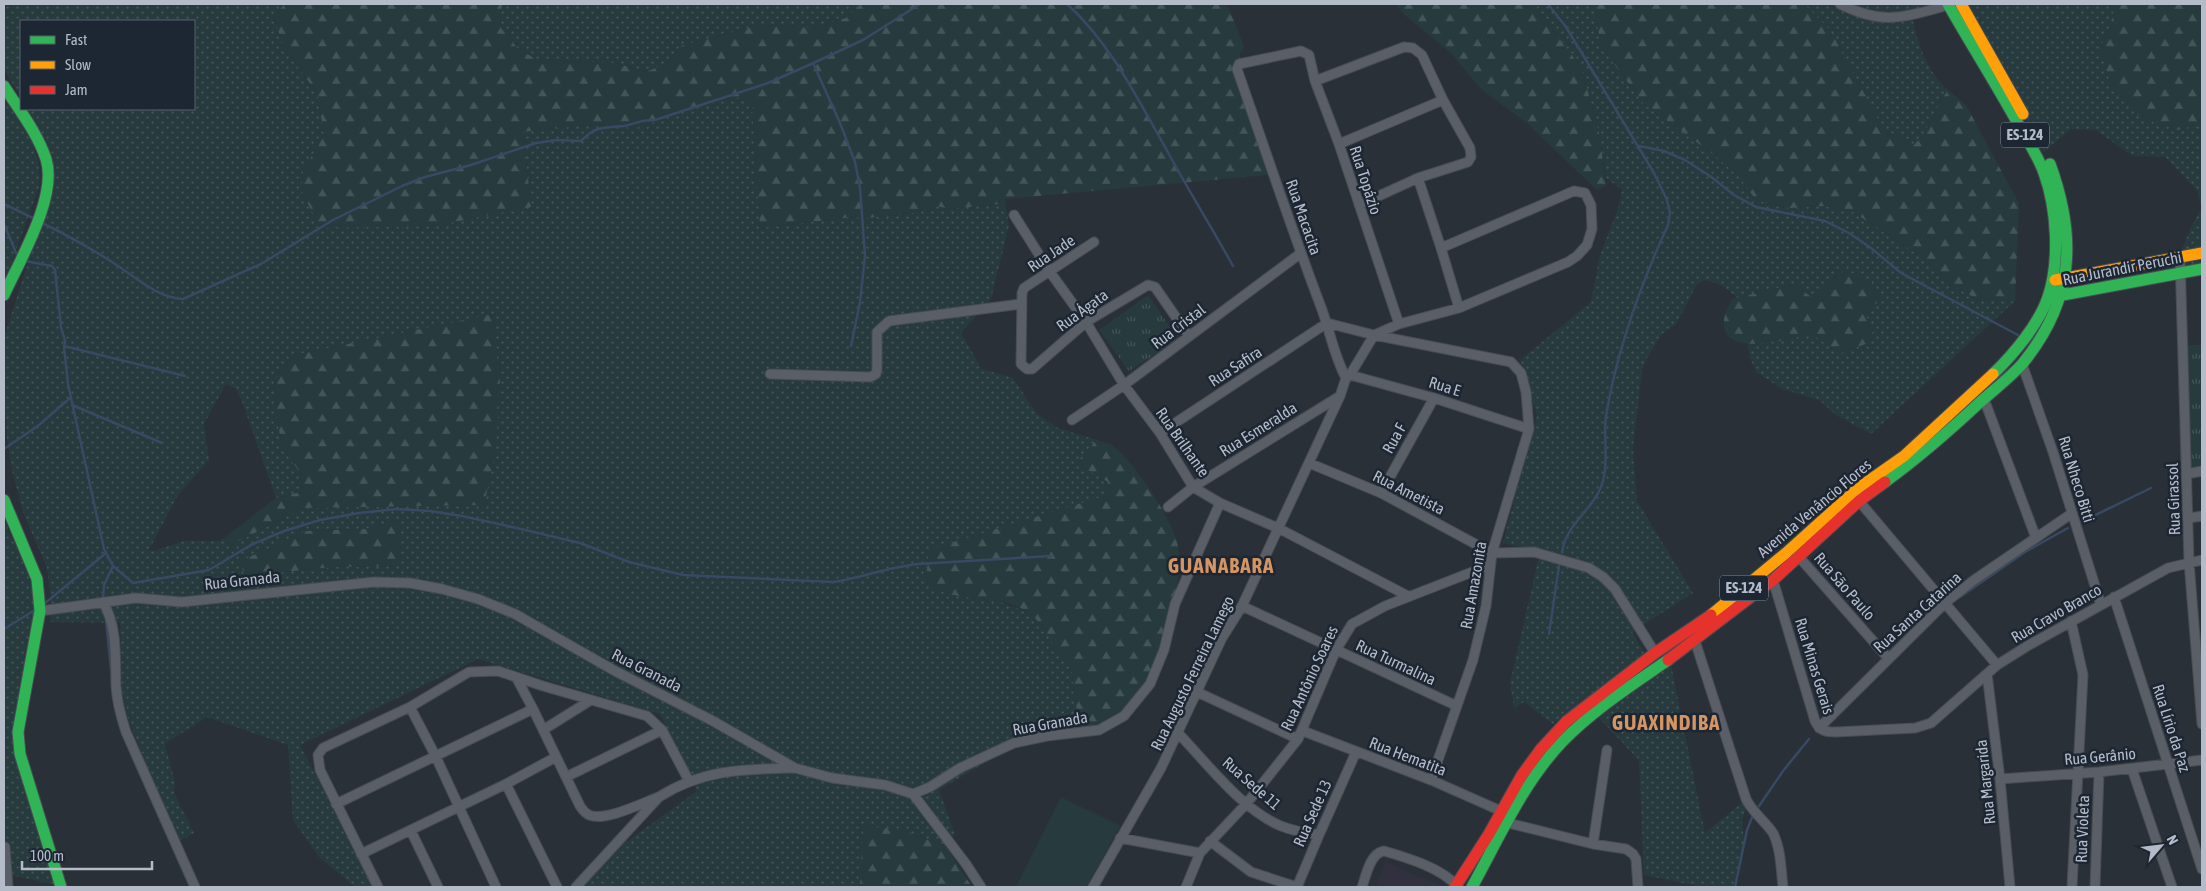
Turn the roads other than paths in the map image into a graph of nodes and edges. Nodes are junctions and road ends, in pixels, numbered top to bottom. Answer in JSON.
{"nodes":[{"id":1,"x":1840,"y":4,"type":"edge"},
{"id":2,"x":1948,"y":4,"type":"edge"},
{"id":3,"x":1961,"y":4,"type":"edge"},
{"id":4,"x":1239,"y":64,"type":"joint"},
{"id":5,"x":1315,"y":81,"type":"junction"},
{"id":6,"x":4,"y":86,"type":"edge"},
{"id":7,"x":1443,"y":100,"type":"junction"},
{"id":8,"x":1339,"y":144,"type":"junction"},
{"id":9,"x":1418,"y":178,"type":"junction"},
{"id":10,"x":1359,"y":205,"type":"junction"},
{"id":11,"x":1014,"y":215,"type":"dead end"},
{"id":12,"x":1094,"y":242,"type":"dead end"},
{"id":13,"x":1442,"y":248,"type":"junction"},
{"id":14,"x":2202,"y":253,"type":"edge"},
{"id":15,"x":1301,"y":254,"type":"junction"},
{"id":16,"x":2180,"y":257,"type":"junction"},
{"id":17,"x":2202,"y":269,"type":"edge"},
{"id":18,"x":1050,"y":272,"type":"junction"},
{"id":19,"x":2182,"y":273,"type":"junction"},
{"id":20,"x":2066,"y":279,"type":"junction"},
{"id":21,"x":2051,"y":281,"type":"junction"},
{"id":22,"x":4,"y":295,"type":"edge"},
{"id":23,"x":2061,"y":296,"type":"junction"},
{"id":24,"x":2048,"y":297,"type":"junction"},
{"id":25,"x":1022,"y":304,"type":"junction"},
{"id":26,"x":1459,"y":308,"type":"junction"},
{"id":27,"x":1086,"y":322,"type":"junction"},
{"id":28,"x":1327,"y":323,"type":"junction"},
{"id":29,"x":1399,"y":324,"type":"junction"},
{"id":30,"x":1374,"y":335,"type":"junction"},
{"id":31,"x":1189,"y":336,"type":"junction"},
{"id":32,"x":2022,"y":364,"type":"junction"},
{"id":33,"x":770,"y":374,"type":"dead end"},
{"id":34,"x":1348,"y":377,"type":"junction"},
{"id":35,"x":1124,"y":386,"type":"junction"},
{"id":36,"x":1340,"y":396,"type":"junction"},
{"id":37,"x":1434,"y":398,"type":"junction"},
{"id":38,"x":1984,"y":399,"type":"junction"},
{"id":39,"x":1072,"y":420,"type":"dead end"},
{"id":40,"x":1529,"y":430,"type":"junction"},
{"id":41,"x":1160,"y":434,"type":"junction"},
{"id":42,"x":1309,"y":463,"type":"junction"},
{"id":43,"x":2202,"y":471,"type":"edge"},
{"id":44,"x":2187,"y":474,"type":"junction"},
{"id":45,"x":1193,"y":487,"type":"junction"},
{"id":46,"x":1381,"y":493,"type":"junction"},
{"id":47,"x":4,"y":500,"type":"edge"},
{"id":48,"x":1859,"y":501,"type":"junction"},
{"id":49,"x":1220,"y":503,"type":"junction"},
{"id":50,"x":1168,"y":508,"type":"dead end"},
{"id":51,"x":2071,"y":514,"type":"junction"},
{"id":52,"x":2202,"y":516,"type":"edge"},
{"id":53,"x":2189,"y":518,"type":"junction"},
{"id":54,"x":1278,"y":528,"type":"junction"},
{"id":55,"x":2036,"y":538,"type":"junction"},
{"id":56,"x":1492,"y":553,"type":"junction"},
{"id":57,"x":1799,"y":557,"type":"junction"},
{"id":58,"x":2202,"y":560,"type":"edge"},
{"id":59,"x":2190,"y":562,"type":"junction"},
{"id":60,"x":1490,"y":565,"type":"junction"},
{"id":61,"x":1773,"y":580,"type":"junction"},
{"id":62,"x":1408,"y":596,"type":"junction"},
{"id":63,"x":2114,"y":597,"type":"junction"},
{"id":64,"x":103,"y":602,"type":"junction"},
{"id":65,"x":1945,"y":603,"type":"junction"},
{"id":66,"x":2101,"y":605,"type":"junction"},
{"id":67,"x":1242,"y":606,"type":"junction"},
{"id":68,"x":40,"y":611,"type":"junction"},
{"id":69,"x":2071,"y":620,"type":"junction"},
{"id":70,"x":1695,"y":641,"type":"junction"},
{"id":71,"x":1336,"y":650,"type":"junction"},
{"id":72,"x":1655,"y":653,"type":"junction"},
{"id":73,"x":1888,"y":658,"type":"junction"},
{"id":74,"x":1997,"y":665,"type":"junction"},
{"id":75,"x":1987,"y":674,"type":"junction"},
{"id":76,"x":516,"y":677,"type":"junction"},
{"id":77,"x":1197,"y":692,"type":"junction"},
{"id":78,"x":591,"y":700,"type":"junction"},
{"id":79,"x":1457,"y":706,"type":"junction"},
{"id":80,"x":410,"y":707,"type":"junction"},
{"id":81,"x":533,"y":709,"type":"junction"},
{"id":82,"x":1940,"y":716,"type":"joint"},
{"id":83,"x":2202,"y":724,"type":"edge"},
{"id":84,"x":1819,"y":728,"type":"junction"},
{"id":85,"x":543,"y":730,"type":"junction"},
{"id":86,"x":662,"y":730,"type":"junction"},
{"id":87,"x":1178,"y":732,"type":"junction"},
{"id":88,"x":1301,"y":735,"type":"junction"},
{"id":89,"x":1607,"y":750,"type":"dead end"},
{"id":90,"x":1356,"y":752,"type":"junction"},
{"id":91,"x":435,"y":755,"type":"junction"},
{"id":92,"x":556,"y":757,"type":"junction"},
{"id":93,"x":2202,"y":760,"type":"edge"},
{"id":94,"x":2168,"y":764,"type":"junction"},
{"id":95,"x":795,"y":768,"type":"junction"},
{"id":96,"x":2132,"y":769,"type":"junction"},
{"id":97,"x":2099,"y":772,"type":"junction"},
{"id":98,"x":2077,"y":774,"type":"junction"},
{"id":99,"x":566,"y":777,"type":"junction"},
{"id":100,"x":2000,"y":779,"type":"junction"},
{"id":101,"x":1431,"y":780,"type":"junction"},
{"id":102,"x":689,"y":781,"type":"junction"},
{"id":103,"x":506,"y":784,"type":"junction"},
{"id":104,"x":913,"y":794,"type":"junction"},
{"id":105,"x":659,"y":797,"type":"junction"},
{"id":106,"x":1247,"y":803,"type":"junction"},
{"id":107,"x":336,"y":804,"type":"junction"},
{"id":108,"x":458,"y":806,"type":"junction"},
{"id":109,"x":1501,"y":811,"type":"junction"},
{"id":110,"x":1508,"y":823,"type":"junction"},
{"id":111,"x":411,"y":830,"type":"junction"},
{"id":112,"x":1319,"y":835,"type":"junction"},
{"id":113,"x":1120,"y":838,"type":"junction"},
{"id":114,"x":1210,"y":841,"type":"junction"},
{"id":115,"x":1593,"y":844,"type":"junction"},
{"id":116,"x":5,"y":847,"type":"edge"},
{"id":117,"x":1200,"y":853,"type":"junction"},
{"id":118,"x":361,"y":854,"type":"junction"},
{"id":119,"x":2202,"y":869,"type":"edge"},
{"id":120,"x":1457,"y":886,"type":"edge"},
{"id":121,"x":8,"y":887,"type":"edge"},
{"id":122,"x":61,"y":887,"type":"edge"},
{"id":123,"x":195,"y":887,"type":"edge"},
{"id":124,"x":378,"y":887,"type":"edge"},
{"id":125,"x":438,"y":887,"type":"edge"},
{"id":126,"x":496,"y":887,"type":"edge"},
{"id":127,"x":557,"y":887,"type":"edge"},
{"id":128,"x":576,"y":887,"type":"edge"},
{"id":129,"x":982,"y":887,"type":"edge"},
{"id":130,"x":1093,"y":887,"type":"edge"},
{"id":131,"x":1186,"y":887,"type":"edge"},
{"id":132,"x":1297,"y":887,"type":"edge"},
{"id":133,"x":1362,"y":887,"type":"edge"},
{"id":134,"x":1472,"y":887,"type":"edge"},
{"id":135,"x":1638,"y":887,"type":"edge"},
{"id":136,"x":1783,"y":887,"type":"edge"},
{"id":137,"x":2010,"y":887,"type":"edge"},
{"id":138,"x":2072,"y":887,"type":"edge"},
{"id":139,"x":2095,"y":887,"type":"edge"},
{"id":140,"x":2172,"y":887,"type":"edge"}],
"edges":[{"from":1,"to":2,"type":"street"},
{"from":2,"to":21,"type":"main road","number":"ES-124"},
{"from":3,"to":20,"type":"main road","number":"ES-124"},
{"from":4,"to":5,"type":"street","name":"Rua Topázio"},
{"from":4,"to":15,"type":"street","name":"Rua Macacita"},
{"from":5,"to":7,"type":"street"},
{"from":5,"to":8,"type":"street","name":"Rua Topázio"},
{"from":6,"to":22,"type":"main road"},
{"from":7,"to":8,"type":"street"},
{"from":7,"to":9,"type":"street"},
{"from":8,"to":10,"type":"street","name":"Rua Topázio"},
{"from":9,"to":10,"type":"street"},
{"from":9,"to":13,"type":"street"},
{"from":10,"to":29,"type":"street","name":"Rua Topázio"},
{"from":11,"to":18,"type":"street","name":"Rua Brilhante"},
{"from":12,"to":18,"type":"street","name":"Rua Jade"},
{"from":13,"to":26,"type":"street"},
{"from":13,"to":26,"type":"street"},
{"from":14,"to":16,"type":"main road","name":"Rua Jurandir Peruchi"},
{"from":15,"to":28,"type":"street","name":"Rua Macacita"},
{"from":15,"to":31,"type":"street","name":"Rua Cristal"},
{"from":16,"to":19,"type":"street","name":"Rua Girassol"},
{"from":16,"to":20,"type":"main road","name":"Rua Jurandir Peruchi"},
{"from":17,"to":19,"type":"main road","name":"Rua Jurandir Peruchi"},
{"from":18,"to":25,"type":"street","name":"Rua Jade"},
{"from":18,"to":27,"type":"street","name":"Rua Brilhante"},
{"from":19,"to":23,"type":"main road","name":"Rua Jurandir Peruchi"},
{"from":19,"to":44,"type":"street","name":"Rua Girassol"},
{"from":20,"to":21,"type":"main road","name":"Rua Jurandir Peruchi"},
{"from":20,"to":23,"type":"main road","number":"ES-124"},
{"from":21,"to":24,"type":"main road","number":"ES-124"},
{"from":23,"to":24,"type":"main road","name":"Rua Jurandir Peruchi"},
{"from":23,"to":32,"type":"main road","name":"Avenida Venâncio Flores","number":"ES-124"},
{"from":24,"to":72,"type":"main road","name":"Avenida Venâncio Flores","number":"ES-124"},
{"from":25,"to":27,"type":"street","name":"Rua Ágata"},
{"from":25,"to":33,"type":"street"},
{"from":26,"to":29,"type":"street"},
{"from":27,"to":31,"type":"street","name":"Rua Ágata"},
{"from":27,"to":35,"type":"street","name":"Rua Brilhante"},
{"from":28,"to":30,"type":"street"},
{"from":28,"to":34,"type":"street","name":"Rua Macacita"},
{"from":28,"to":41,"type":"street","name":"Rua Safira"},
{"from":29,"to":30,"type":"street"},
{"from":30,"to":34,"type":"street","name":"Rua Augusto Ferreira Lamego"},
{"from":30,"to":40,"type":"street","name":"Rua Amazonita"},
{"from":31,"to":35,"type":"street","name":"Rua Cristal"},
{"from":32,"to":38,"type":"main road","name":"Avenida Venâncio Flores","number":"ES-124"},
{"from":32,"to":51,"type":"street","name":"Rua Nheco Bitti"},
{"from":34,"to":36,"type":"street","name":"Rua Augusto Ferreira Lamego"},
{"from":34,"to":37,"type":"street","name":"Rua E"},
{"from":35,"to":39,"type":"street","name":"Rua Cristal"},
{"from":35,"to":41,"type":"street","name":"Rua Brilhante"},
{"from":36,"to":42,"type":"street","name":"Rua Augusto Ferreira Lamego"},
{"from":36,"to":45,"type":"street","name":"Rua Esmeralda"},
{"from":37,"to":40,"type":"street","name":"Rua E"},
{"from":37,"to":46,"type":"street","name":"Rua F"},
{"from":38,"to":48,"type":"main road","name":"Avenida Venâncio Flores","number":"ES-124"},
{"from":38,"to":55,"type":"street"},
{"from":40,"to":56,"type":"street","name":"Rua Amazonita"},
{"from":41,"to":45,"type":"street","name":"Rua Brilhante"},
{"from":42,"to":46,"type":"street","name":"Rua Ametista"},
{"from":42,"to":54,"type":"street","name":"Rua Augusto Ferreira Lamego"},
{"from":43,"to":44,"type":"street"},
{"from":44,"to":53,"type":"street","name":"Rua Girassol"},
{"from":45,"to":49,"type":"street","name":"Rua Brilhante"},
{"from":45,"to":50,"type":"street","name":"Rua Esmeralda"},
{"from":46,"to":56,"type":"street","name":"Rua Ametista"},
{"from":47,"to":68,"type":"main road"},
{"from":48,"to":57,"type":"main road","name":"Avenida Venâncio Flores","number":"ES-124"},
{"from":48,"to":65,"type":"street"},
{"from":49,"to":54,"type":"street","name":"Rua Brilhante"},
{"from":49,"to":104,"type":"street","name":"Rua Granada"},
{"from":51,"to":55,"type":"street","name":"Rua Santa Catarina"},
{"from":51,"to":66,"type":"street","name":"Rua Nheco Bitti"},
{"from":52,"to":53,"type":"street"},
{"from":53,"to":59,"type":"street","name":"Rua Girassol"},
{"from":54,"to":62,"type":"street","name":"Rua Brilhante"},
{"from":54,"to":67,"type":"street","name":"Rua Augusto Ferreira Lamego"},
{"from":55,"to":65,"type":"street","name":"Rua Santa Catarina"},
{"from":56,"to":60,"type":"street","name":"Rua Amazonita"},
{"from":56,"to":72,"type":"street"},
{"from":57,"to":61,"type":"main road","name":"Avenida Venâncio Flores","number":"ES-124"},
{"from":57,"to":73,"type":"street","name":"Rua São Paulo"},
{"from":58,"to":59,"type":"street","name":"Rua Cravo Branco"},
{"from":59,"to":63,"type":"street","name":"Rua Cravo Branco"},
{"from":59,"to":83,"type":"street","name":"Rua Girassol"},
{"from":60,"to":62,"type":"street","name":"Rua Antônio Soares"},
{"from":60,"to":79,"type":"street","name":"Rua Amazonita"},
{"from":61,"to":70,"type":"main road","name":"Avenida Venâncio Flores","number":"ES-124"},
{"from":61,"to":84,"type":"street","name":"Rua Minas Gerais"},
{"from":62,"to":71,"type":"street","name":"Rua Antônio Soares"},
{"from":63,"to":66,"type":"street","name":"Rua Cravo Branco"},
{"from":63,"to":94,"type":"street","name":"Rua Lírio da Paz"},
{"from":64,"to":68,"type":"street","name":"Rua Granada"},
{"from":64,"to":95,"type":"street","name":"Rua Granada"},
{"from":64,"to":123,"type":"street"},
{"from":65,"to":73,"type":"street","name":"Rua Santa Catarina"},
{"from":65,"to":74,"type":"street"},
{"from":66,"to":69,"type":"street","name":"Rua Cravo Branco"},
{"from":67,"to":71,"type":"street","name":"Rua Turmalina"},
{"from":67,"to":77,"type":"street","name":"Rua Augusto Ferreira Lamego"},
{"from":68,"to":122,"type":"main road"},
{"from":69,"to":74,"type":"street","name":"Rua Cravo Branco"},
{"from":69,"to":98,"type":"street","name":"Rua Violeta"},
{"from":70,"to":110,"type":"main road","name":"Avenida Venâncio Flores","number":"ES-124"},
{"from":70,"to":136,"type":"street"},
{"from":71,"to":79,"type":"street","name":"Rua Turmalina"},
{"from":71,"to":88,"type":"street","name":"Rua Antônio Soares"},
{"from":72,"to":109,"type":"main road","name":"Avenida Venâncio Flores","number":"ES-124"},
{"from":73,"to":84,"type":"street","name":"Rua Santa Catarina"},
{"from":74,"to":75,"type":"street","name":"Rua Cravo Branco"},
{"from":75,"to":82,"type":"street","name":"Rua Cravo Branco"},
{"from":75,"to":100,"type":"street","name":"Rua Margarida"},
{"from":76,"to":78,"type":"street"},
{"from":76,"to":80,"type":"street"},
{"from":76,"to":81,"type":"street"},
{"from":77,"to":87,"type":"street","name":"Rua Augusto Ferreira Lamego"},
{"from":77,"to":88,"type":"street","name":"Rua Hematita"},
{"from":78,"to":85,"type":"street"},
{"from":78,"to":86,"type":"street"},
{"from":79,"to":101,"type":"street","name":"Rua Amazonita"},
{"from":80,"to":91,"type":"street"},
{"from":80,"to":107,"type":"street"},
{"from":81,"to":85,"type":"street"},
{"from":81,"to":91,"type":"street"},
{"from":82,"to":84,"type":"street","name":"Rua Minas Gerais"},
{"from":85,"to":92,"type":"street"},
{"from":86,"to":99,"type":"street"},
{"from":86,"to":102,"type":"street"},
{"from":87,"to":106,"type":"street","name":"Rua Sede 11"},
{"from":87,"to":113,"type":"street","name":"Rua Augusto Ferreira Lamego"},
{"from":88,"to":90,"type":"street","name":"Rua Hematita"},
{"from":88,"to":106,"type":"street","name":"Rua Antônio Soares"},
{"from":89,"to":115,"type":"street"},
{"from":90,"to":101,"type":"street","name":"Rua Hematita"},
{"from":90,"to":112,"type":"street","name":"Rua Sede 13"},
{"from":91,"to":107,"type":"street"},
{"from":91,"to":108,"type":"street"},
{"from":92,"to":99,"type":"street"},
{"from":92,"to":103,"type":"street"},
{"from":93,"to":94,"type":"street","name":"Rua Gerânio"},
{"from":94,"to":96,"type":"street","name":"Rua Gerânio"},
{"from":94,"to":119,"type":"street","name":"Rua Lírio da Paz"},
{"from":95,"to":102,"type":"street"},
{"from":95,"to":104,"type":"street","name":"Rua Granada"},
{"from":96,"to":97,"type":"street","name":"Rua Gerânio"},
{"from":96,"to":140,"type":"street"},
{"from":97,"to":98,"type":"street","name":"Rua Gerânio"},
{"from":97,"to":139,"type":"street","name":"Rua Violeta"},
{"from":98,"to":100,"type":"street","name":"Rua Gerânio"},
{"from":98,"to":138,"type":"street","name":"Rua Violeta"},
{"from":99,"to":105,"type":"street"},
{"from":100,"to":137,"type":"street","name":"Rua Margarida"},
{"from":101,"to":109,"type":"street","name":"Rua Hematita"},
{"from":102,"to":105,"type":"street"},
{"from":103,"to":108,"type":"street"},
{"from":103,"to":127,"type":"street"},
{"from":104,"to":129,"type":"street"},
{"from":105,"to":128,"type":"street"},
{"from":106,"to":112,"type":"street","name":"Rua Sede 11"},
{"from":106,"to":114,"type":"street","name":"Rua Antônio Soares"},
{"from":107,"to":118,"type":"street"},
{"from":108,"to":111,"type":"street"},
{"from":108,"to":126,"type":"street"},
{"from":109,"to":120,"type":"main road","name":"Avenida Venâncio Flores","number":"ES-124"},
{"from":110,"to":115,"type":"street"},
{"from":110,"to":134,"type":"main road","name":"Avenida Venâncio Flores","number":"ES-124"},
{"from":111,"to":118,"type":"street"},
{"from":111,"to":125,"type":"street"},
{"from":112,"to":132,"type":"street","name":"Rua Sede 13"},
{"from":113,"to":117,"type":"street"},
{"from":113,"to":130,"type":"street","name":"Rua Augusto Ferreira Lamego"},
{"from":114,"to":117,"type":"street","name":"Rua Antônio Soares"},
{"from":114,"to":132,"type":"street"},
{"from":115,"to":135,"type":"street"},
{"from":116,"to":121,"type":"street"},
{"from":117,"to":131,"type":"street","name":"Rua Antônio Soares"},
{"from":118,"to":124,"type":"street"},
{"from":120,"to":133,"type":"street"}]}
